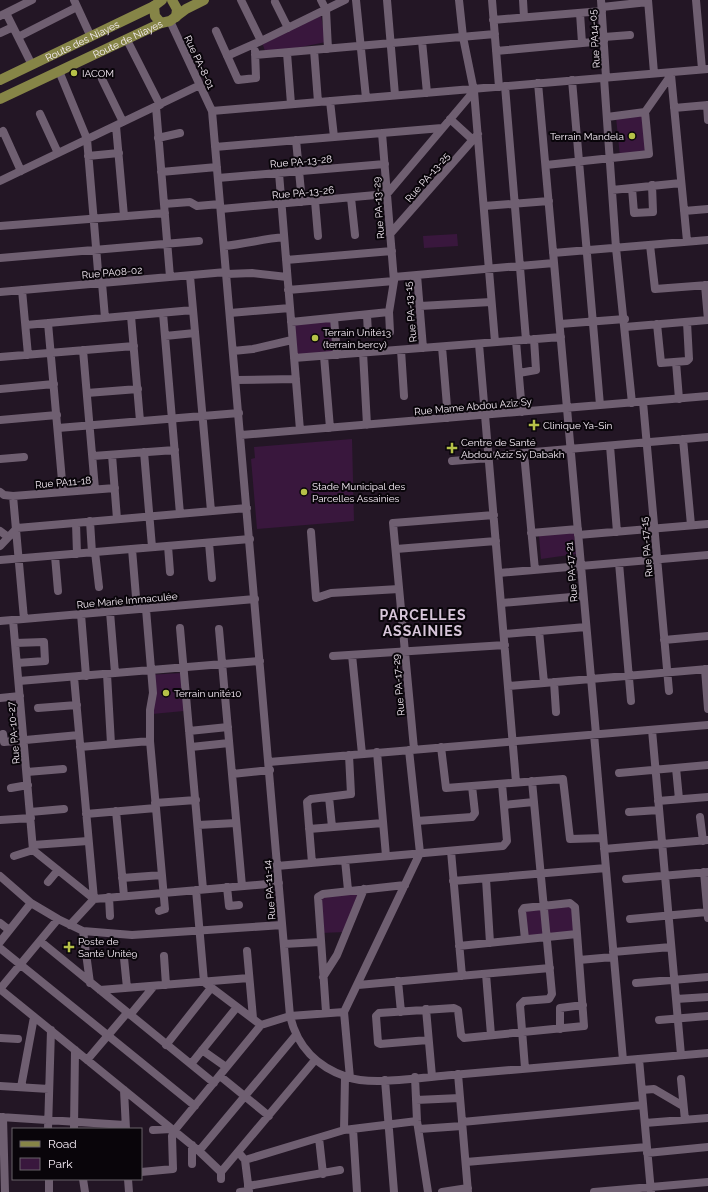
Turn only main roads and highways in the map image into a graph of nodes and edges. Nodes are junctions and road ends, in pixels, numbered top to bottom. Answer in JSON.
{"nodes":[{"id":1,"x":172,"y":0,"type":"edge"},
{"id":2,"x":204,"y":0,"type":"edge"},
{"id":3,"x":154,"y":3,"type":"edge"},
{"id":4,"x":169,"y":20,"type":"junction"},
{"id":5,"x":0,"y":80,"type":"edge"},
{"id":6,"x":0,"y":99,"type":"edge"}],
"edges":[{"from":1,"to":4,"type":"main road"},
{"from":2,"to":4,"type":"main road"},
{"from":3,"to":4,"type":"main road"},
{"from":3,"to":5,"type":"main road","name":"Route des Niayes"},
{"from":4,"to":6,"type":"main road","name":"Route de Niayes"}]}
